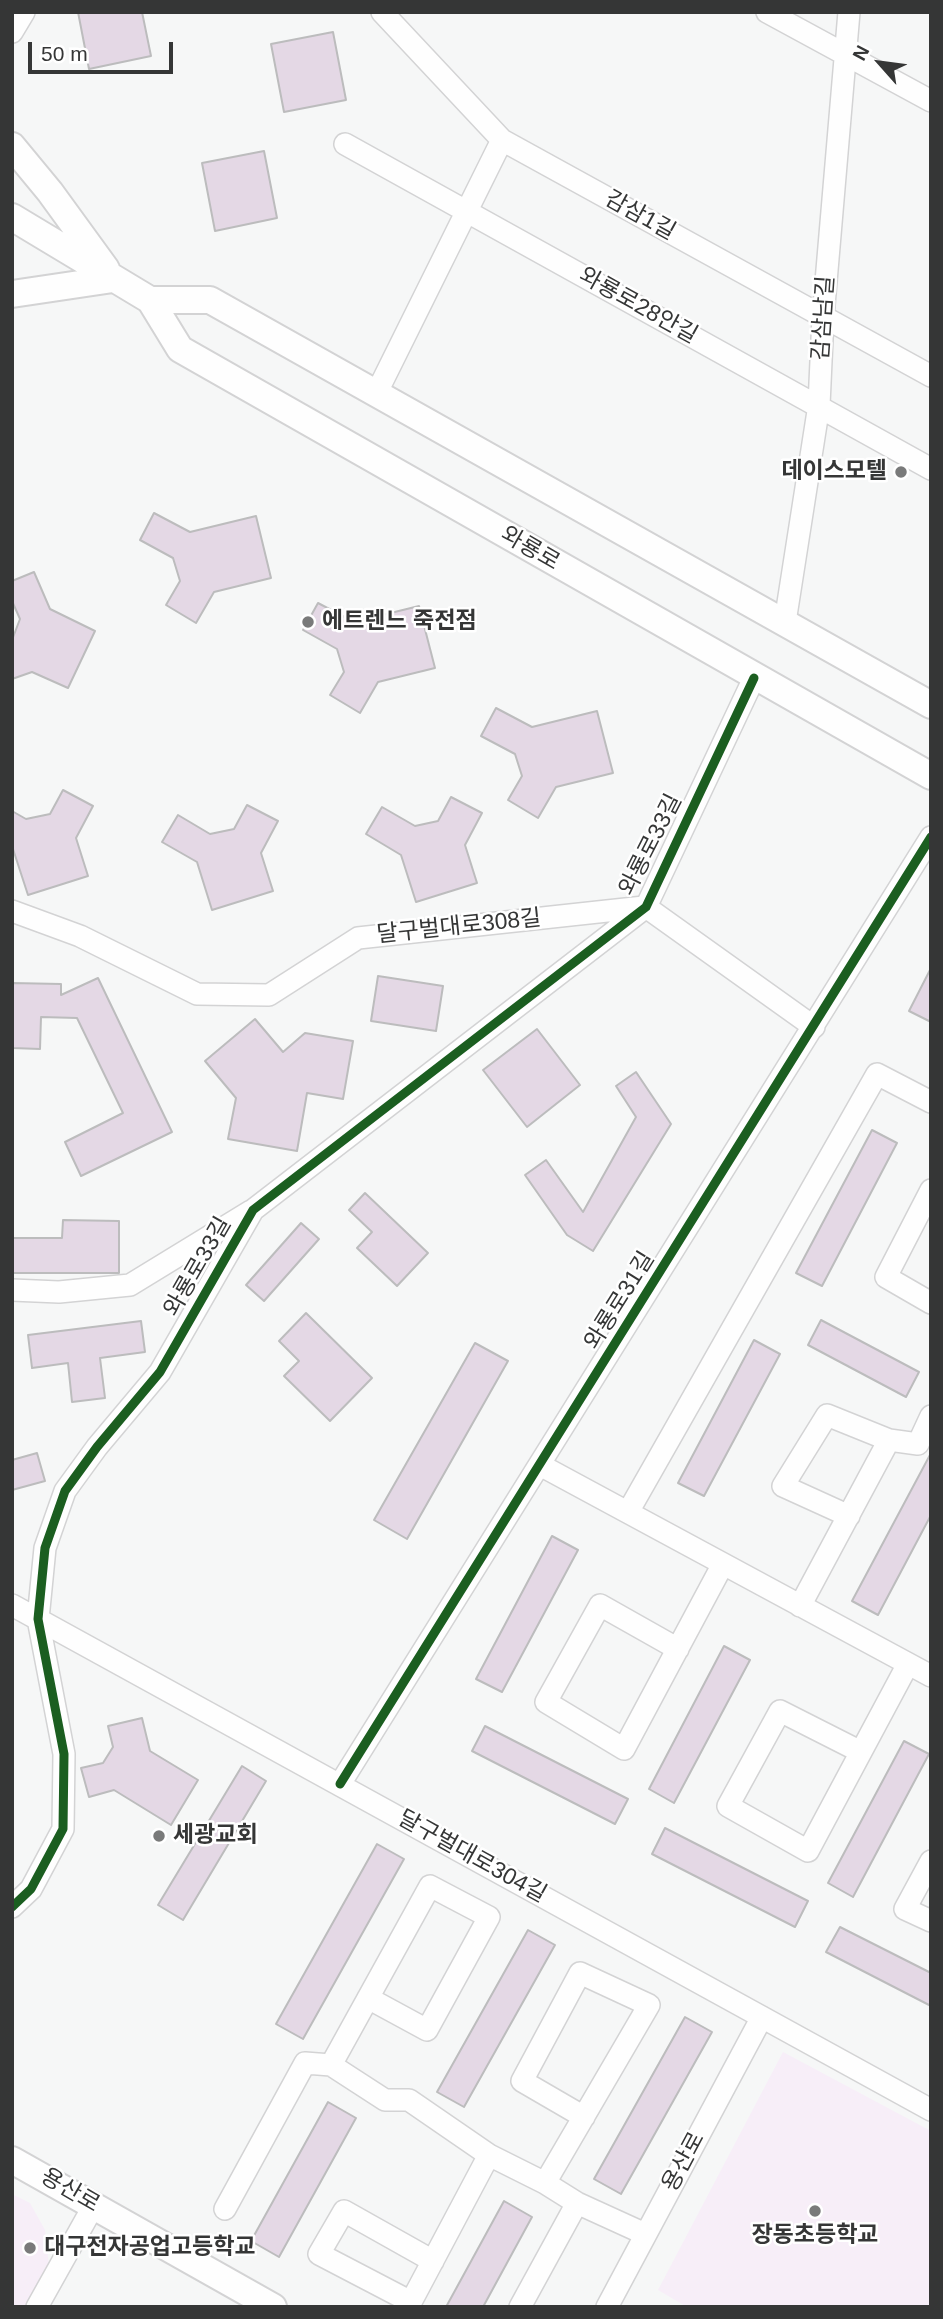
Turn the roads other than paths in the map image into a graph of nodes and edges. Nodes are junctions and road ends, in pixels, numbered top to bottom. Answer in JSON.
{"nodes":[{"id":1,"x":24,"y":12,"type":"edge"},
{"id":2,"x":382,"y":12,"type":"edge"},
{"id":3,"x":767,"y":12,"type":"edge"},
{"id":4,"x":849,"y":12,"type":"edge"},
{"id":5,"x":12,"y":32,"type":"edge"},
{"id":6,"x":845,"y":55,"type":"junction"},
{"id":7,"x":931,"y":101,"type":"edge"},
{"id":8,"x":502,"y":140,"type":"junction"},
{"id":9,"x":345,"y":144,"type":"dead end"},
{"id":10,"x":12,"y":146,"type":"edge"},
{"id":11,"x":465,"y":212,"type":"junction"},
{"id":12,"x":12,"y":217,"type":"edge"},
{"id":13,"x":113,"y":279,"type":"junction"},
{"id":14,"x":12,"y":294,"type":"edge"},
{"id":15,"x":150,"y":300,"type":"junction"},
{"id":16,"x":823,"y":317,"type":"junction"},
{"id":17,"x":931,"y":376,"type":"edge"},
{"id":18,"x":377,"y":392,"type":"junction"},
{"id":19,"x":818,"y":405,"type":"junction"},
{"id":20,"x":931,"y":469,"type":"edge"},
{"id":21,"x":785,"y":622,"type":"junction"},
{"id":22,"x":754,"y":678,"type":"junction"},
{"id":23,"x":931,"y":705,"type":"edge"},
{"id":24,"x":931,"y":776,"type":"edge"},
{"id":25,"x":931,"y":837,"type":"edge"},
{"id":26,"x":646,"y":906,"type":"junction"},
{"id":27,"x":12,"y":911,"type":"edge"},
{"id":28,"x":814,"y":1027,"type":"junction"},
{"id":29,"x":931,"y":1102,"type":"edge"},
{"id":30,"x":931,"y":1190,"type":"edge"},
{"id":31,"x":253,"y":1210,"type":"junction"},
{"id":32,"x":12,"y":1290,"type":"edge"},
{"id":33,"x":931,"y":1303,"type":"edge"},
{"id":34,"x":931,"y":1416,"type":"edge"},
{"id":35,"x":889,"y":1440,"type":"junction"},
{"id":36,"x":540,"y":1465,"type":"junction"},
{"id":37,"x":628,"y":1513,"type":"junction"},
{"id":38,"x":849,"y":1516,"type":"junction"},
{"id":39,"x":723,"y":1564,"type":"junction"},
{"id":40,"x":12,"y":1605,"type":"edge"},
{"id":41,"x":800,"y":1606,"type":"junction"},
{"id":42,"x":38,"y":1619,"type":"junction"},
{"id":43,"x":678,"y":1649,"type":"junction"},
{"id":44,"x":908,"y":1664,"type":"junction"},
{"id":45,"x":931,"y":1676,"type":"edge"},
{"id":46,"x":861,"y":1752,"type":"junction"},
{"id":47,"x":340,"y":1784,"type":"junction"},
{"id":48,"x":931,"y":1861,"type":"edge"},
{"id":49,"x":12,"y":1907,"type":"edge"},
{"id":50,"x":931,"y":1921,"type":"edge"},
{"id":51,"x":368,"y":1998,"type":"junction"},
{"id":52,"x":762,"y":2017,"type":"junction"},
{"id":53,"x":331,"y":2065,"type":"junction"},
{"id":54,"x":931,"y":2110,"type":"edge"},
{"id":55,"x":584,"y":2116,"type":"junction"},
{"id":56,"x":489,"y":2155,"type":"junction"},
{"id":57,"x":12,"y":2160,"type":"edge"},
{"id":58,"x":545,"y":2183,"type":"junction"},
{"id":59,"x":577,"y":2203,"type":"junction"},
{"id":60,"x":94,"y":2205,"type":"junction"},
{"id":61,"x":225,"y":2209,"type":"dead end"},
{"id":62,"x":645,"y":2234,"type":"junction"},
{"id":63,"x":433,"y":2261,"type":"junction"},
{"id":64,"x":37,"y":2307,"type":"edge"},
{"id":65,"x":273,"y":2307,"type":"edge"},
{"id":66,"x":520,"y":2307,"type":"edge"},
{"id":67,"x":607,"y":2307,"type":"edge"}],
"edges":[{"from":1,"to":5,"type":"street"},
{"from":2,"to":8,"type":"street","name":"감삼1길"},
{"from":3,"to":6,"type":"street"},
{"from":4,"to":6,"type":"street","name":"감삼남길"},
{"from":6,"to":7,"type":"street"},
{"from":6,"to":16,"type":"street","name":"감삼남길"},
{"from":8,"to":11,"type":"street"},
{"from":8,"to":16,"type":"street","name":"감삼1길"},
{"from":9,"to":11,"type":"street","name":"와룡로28안길"},
{"from":10,"to":13,"type":"main road"},
{"from":11,"to":18,"type":"street"},
{"from":11,"to":19,"type":"street","name":"와룡로28안길"},
{"from":12,"to":13,"type":"main road","name":"와룡로"},
{"from":13,"to":14,"type":"main road"},
{"from":13,"to":15,"type":"main road","name":"와룡로"},
{"from":15,"to":18,"type":"main road","name":"와룡로"},
{"from":15,"to":22,"type":"main road","name":"와룡로"},
{"from":16,"to":17,"type":"street","name":"감삼1길"},
{"from":16,"to":19,"type":"street","name":"감삼남길"},
{"from":18,"to":21,"type":"main road","name":"와룡로"},
{"from":19,"to":20,"type":"street","name":"와룡로28안길"},
{"from":19,"to":21,"type":"street","name":"감삼남길"},
{"from":21,"to":23,"type":"main road","name":"와룡로"},
{"from":22,"to":24,"type":"main road","name":"와룡로"},
{"from":22,"to":26,"type":"street","name":"와룡로33길"},
{"from":25,"to":28,"type":"street","name":"와룡로31길"},
{"from":26,"to":27,"type":"street","name":"달구벌대로308길"},
{"from":26,"to":28,"type":"street","name":"와룡로33길"},
{"from":26,"to":31,"type":"street","name":"와룡로33길"},
{"from":28,"to":36,"type":"street","name":"와룡로31길"},
{"from":29,"to":37,"type":"street"},
{"from":30,"to":33,"type":"street"},
{"from":31,"to":32,"type":"street","name":"와룡로33길"},
{"from":31,"to":42,"type":"street","name":"와룡로33길"},
{"from":34,"to":35,"type":"street"},
{"from":35,"to":38,"type":"street"},
{"from":35,"to":38,"type":"street"},
{"from":36,"to":37,"type":"street"},
{"from":36,"to":47,"type":"street","name":"와룡로31길"},
{"from":37,"to":39,"type":"street"},
{"from":38,"to":41,"type":"street"},
{"from":39,"to":41,"type":"street"},
{"from":39,"to":43,"type":"street"},
{"from":40,"to":42,"type":"street","name":"달구벌대로304길"},
{"from":41,"to":44,"type":"street"},
{"from":42,"to":47,"type":"street","name":"달구벌대로304길"},
{"from":42,"to":49,"type":"street","name":"와룡로33길"},
{"from":43,"to":43,"type":"street"},
{"from":44,"to":45,"type":"street"},
{"from":44,"to":46,"type":"street"},
{"from":46,"to":46,"type":"street"},
{"from":47,"to":52,"type":"street","name":"달구벌대로304길"},
{"from":48,"to":50,"type":"street"},
{"from":51,"to":51,"type":"street"},
{"from":51,"to":53,"type":"street"},
{"from":52,"to":54,"type":"street","name":"달구벌대로304길"},
{"from":52,"to":62,"type":"street","name":"용산로"},
{"from":53,"to":56,"type":"street"},
{"from":53,"to":61,"type":"street"},
{"from":55,"to":55,"type":"street"},
{"from":55,"to":58,"type":"street"},
{"from":56,"to":58,"type":"street"},
{"from":56,"to":63,"type":"street"},
{"from":57,"to":60,"type":"main road","name":"용산로"},
{"from":58,"to":59,"type":"street"},
{"from":59,"to":62,"type":"street"},
{"from":59,"to":66,"type":"street"},
{"from":60,"to":64,"type":"street"},
{"from":60,"to":65,"type":"main road","name":"용산로"},
{"from":62,"to":67,"type":"street","name":"용산로"},
{"from":63,"to":63,"type":"street"}]}
